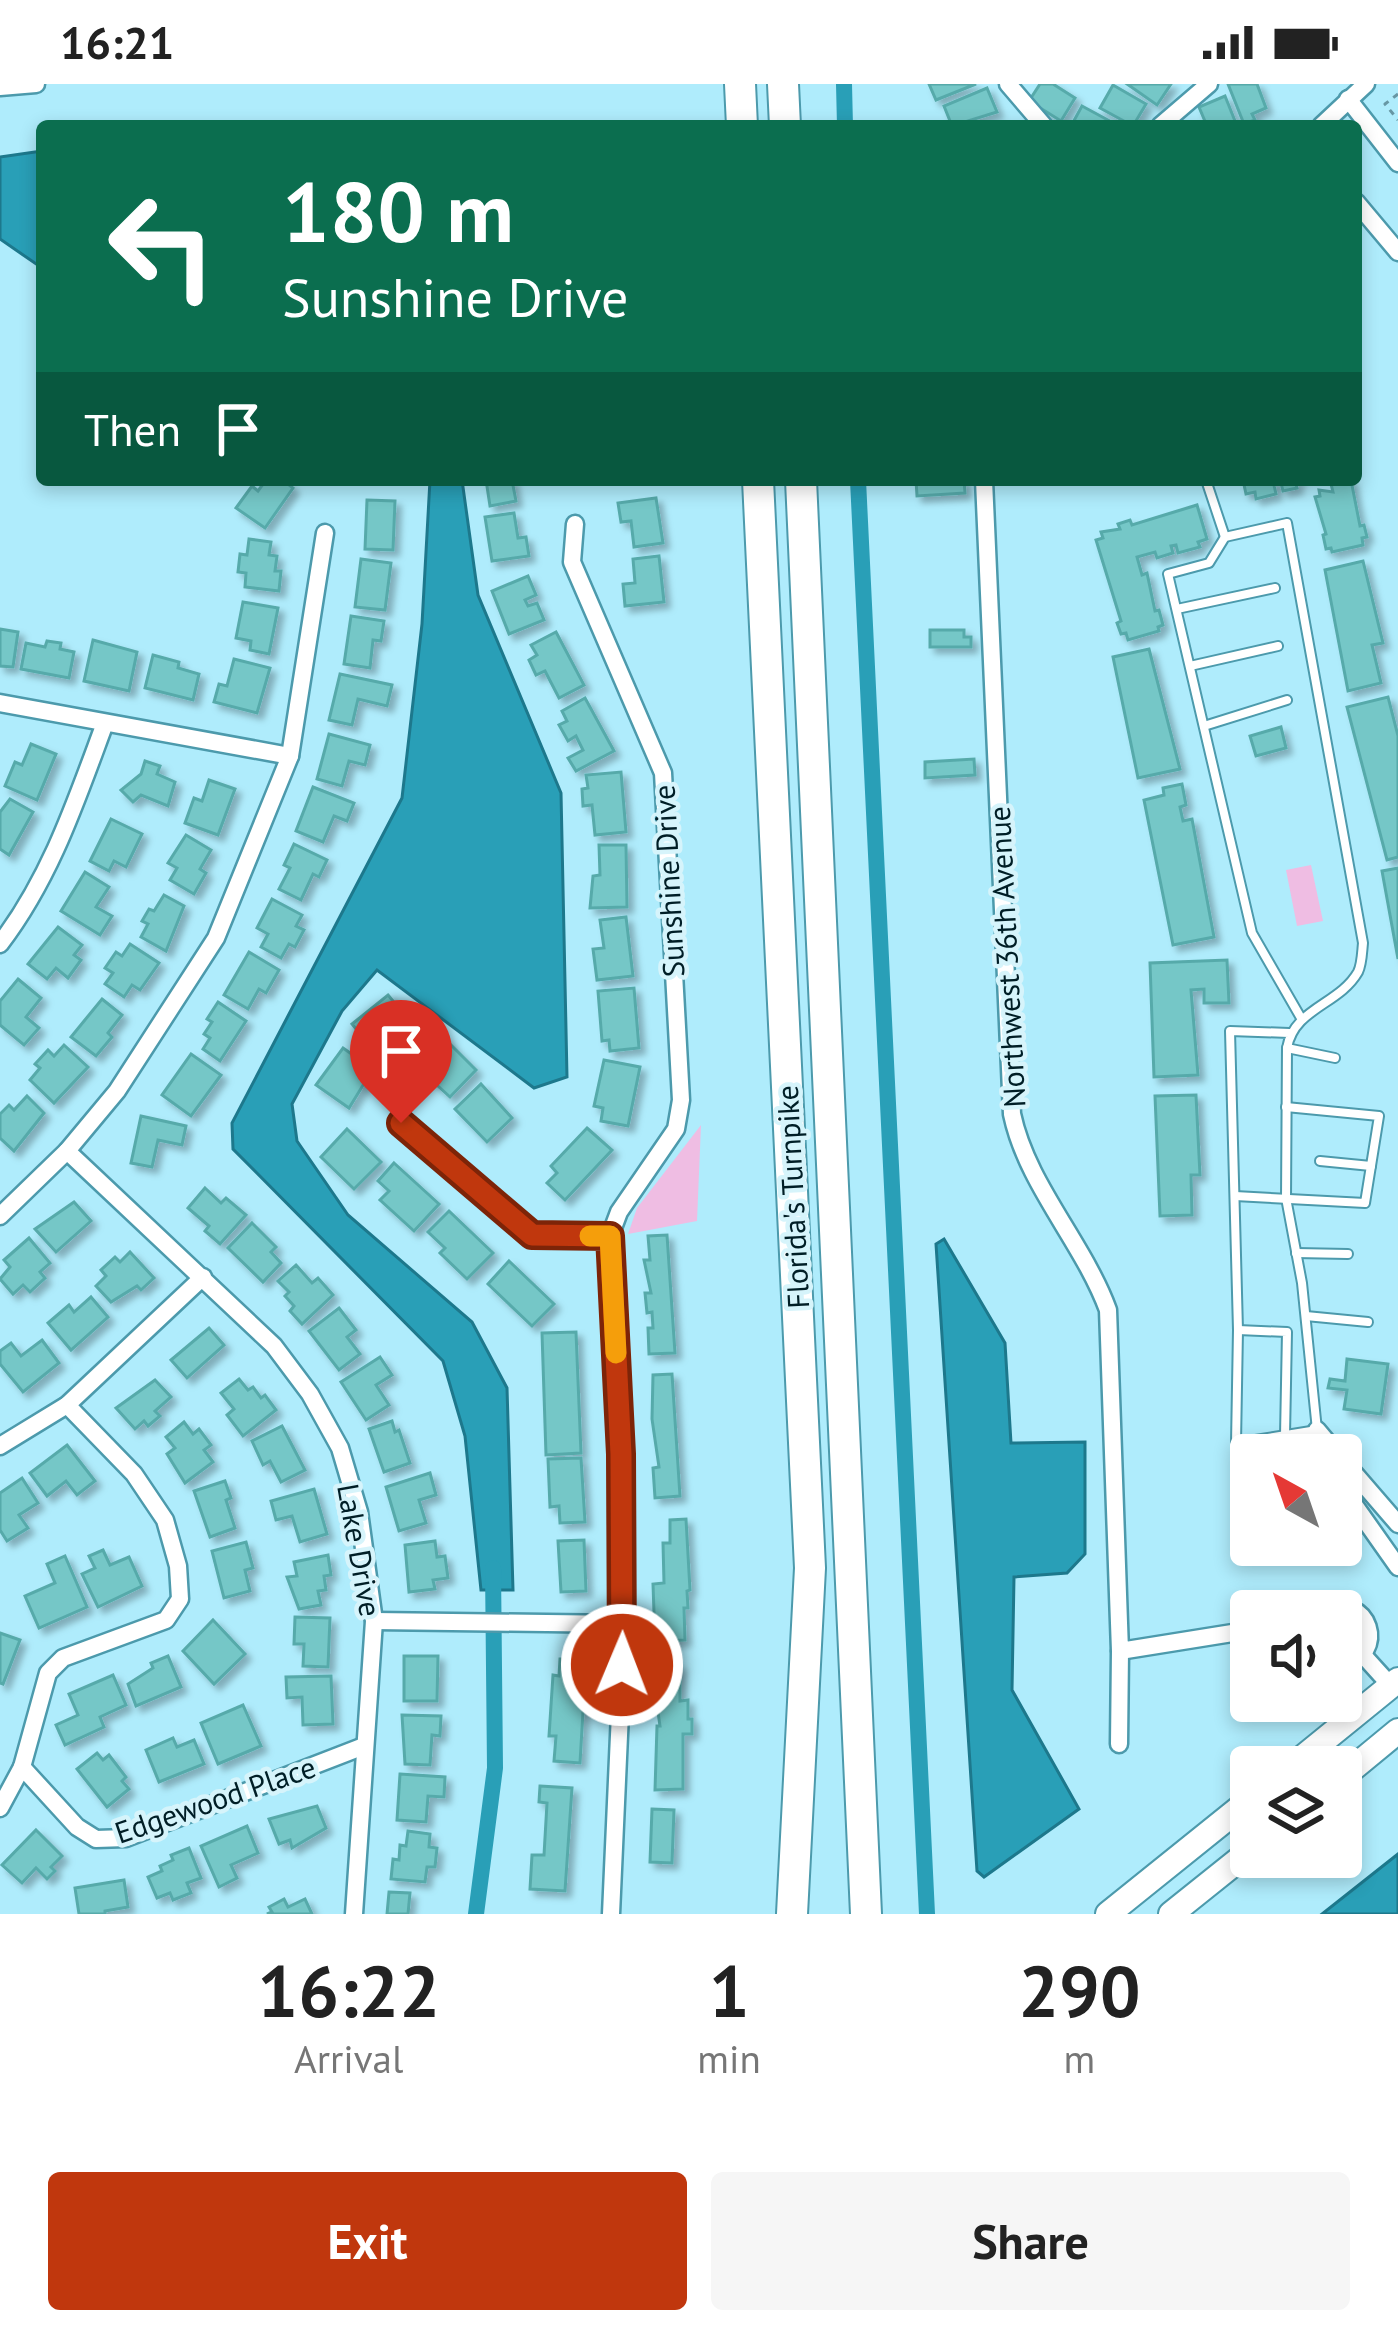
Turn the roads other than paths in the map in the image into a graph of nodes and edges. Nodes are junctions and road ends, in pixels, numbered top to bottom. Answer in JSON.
{"nodes":[{"id":1,"x":35,"y":84,"type":"edge"},
{"id":2,"x":740,"y":84,"type":"edge"},
{"id":3,"x":783,"y":84,"type":"edge"},
{"id":4,"x":1209,"y":84,"type":"edge"},
{"id":5,"x":1366,"y":84,"type":"edge"},
{"id":6,"x":1012,"y":85,"type":"edge"},
{"id":7,"x":0,"y":87,"type":"edge"},
{"id":8,"x":1348,"y":98,"type":"junction"},
{"id":9,"x":742,"y":120,"type":"edge"},
{"id":10,"x":785,"y":120,"type":"edge"},
{"id":11,"x":1039,"y":120,"type":"edge"},
{"id":12,"x":1167,"y":120,"type":"edge"},
{"id":13,"x":1328,"y":120,"type":"edge"},
{"id":14,"x":1398,"y":163,"type":"edge"},
{"id":15,"x":1362,"y":209,"type":"edge"},
{"id":16,"x":1398,"y":252,"type":"edge"},
{"id":17,"x":758,"y":486,"type":"edge"},
{"id":18,"x":802,"y":486,"type":"edge"},
{"id":19,"x":984,"y":486,"type":"edge"},
{"id":20,"x":1208,"y":486,"type":"edge"},
{"id":21,"x":575,"y":524,"type":"dead end"},
{"id":22,"x":325,"y":533,"type":"dead end"},
{"id":23,"x":1226,"y":537,"type":"junction"},
{"id":24,"x":1275,"y":588,"type":"dead end"},
{"id":25,"x":1177,"y":609,"type":"junction"},
{"id":26,"x":1278,"y":646,"type":"dead end"},
{"id":27,"x":1190,"y":666,"type":"junction"},
{"id":28,"x":1287,"y":700,"type":"dead end"},
{"id":29,"x":0,"y":703,"type":"edge"},
{"id":30,"x":105,"y":723,"type":"junction"},
{"id":31,"x":1204,"y":726,"type":"junction"},
{"id":32,"x":290,"y":756,"type":"junction"},
{"id":33,"x":0,"y":944,"type":"edge"},
{"id":34,"x":1301,"y":1018,"type":"junction"},
{"id":35,"x":1289,"y":1033,"type":"junction"},
{"id":36,"x":1286,"y":1048,"type":"junction"},
{"id":37,"x":1335,"y":1058,"type":"dead end"},
{"id":38,"x":1286,"y":1106,"type":"junction"},
{"id":39,"x":401,"y":1123,"type":"dead end"},
{"id":40,"x":67,"y":1151,"type":"junction"},
{"id":41,"x":1320,"y":1161,"type":"dead end"},
{"id":42,"x":1371,"y":1166,"type":"junction"},
{"id":43,"x":1235,"y":1196,"type":"junction"},
{"id":44,"x":1286,"y":1198,"type":"junction"},
{"id":45,"x":0,"y":1216,"type":"edge"},
{"id":46,"x":610,"y":1236,"type":"junction"},
{"id":47,"x":1296,"y":1253,"type":"junction"},
{"id":48,"x":1348,"y":1254,"type":"dead end"},
{"id":49,"x":203,"y":1277,"type":"junction"},
{"id":50,"x":1306,"y":1316,"type":"junction"},
{"id":51,"x":1368,"y":1322,"type":"dead end"},
{"id":52,"x":1238,"y":1330,"type":"junction"},
{"id":53,"x":67,"y":1405,"type":"junction"},
{"id":54,"x":1317,"y":1430,"type":"junction"},
{"id":55,"x":1236,"y":1434,"type":"edge"},
{"id":56,"x":1285,"y":1434,"type":"edge"},
{"id":57,"x":1291,"y":1434,"type":"edge"},
{"id":58,"x":1318,"y":1434,"type":"edge"},
{"id":59,"x":1320,"y":1434,"type":"edge"},
{"id":60,"x":0,"y":1446,"type":"edge"},
{"id":61,"x":1362,"y":1483,"type":"edge"},
{"id":62,"x":1392,"y":1518,"type":"edge"},
{"id":63,"x":1362,"y":1519,"type":"edge"},
{"id":64,"x":1367,"y":1527,"type":"junction"},
{"id":65,"x":1398,"y":1567,"type":"edge"},
{"id":66,"x":1362,"y":1618,"type":"edge"},
{"id":67,"x":374,"y":1621,"type":"junction"},
{"id":68,"x":624,"y":1624,"type":"junction"},
{"id":69,"x":1230,"y":1634,"type":"edge"},
{"id":70,"x":1120,"y":1652,"type":"junction"},
{"id":71,"x":1363,"y":1654,"type":"joint"},
{"id":72,"x":1395,"y":1683,"type":"edge"},
{"id":73,"x":1398,"y":1731,"type":"edge"},
{"id":74,"x":1119,"y":1744,"type":"dead end"},
{"id":75,"x":364,"y":1746,"type":"junction"},
{"id":76,"x":1317,"y":1746,"type":"edge"},
{"id":77,"x":1362,"y":1761,"type":"edge"},
{"id":78,"x":22,"y":1767,"type":"junction"},
{"id":79,"x":0,"y":1808,"type":"edge"},
{"id":80,"x":1230,"y":1816,"type":"edge"},
{"id":81,"x":1230,"y":1867,"type":"edge"},
{"id":82,"x":354,"y":1914,"type":"edge"},
{"id":83,"x":611,"y":1914,"type":"edge"},
{"id":84,"x":792,"y":1914,"type":"edge"},
{"id":85,"x":866,"y":1914,"type":"edge"},
{"id":86,"x":1108,"y":1914,"type":"edge"},
{"id":87,"x":1171,"y":1914,"type":"edge"}],
"edges":[{"from":1,"to":7,"type":"street"},
{"from":2,"to":9,"type":"highway"},
{"from":3,"to":10,"type":"highway"},
{"from":4,"to":12,"type":"street"},
{"from":5,"to":8,"type":"street"},
{"from":6,"to":11,"type":"street"},
{"from":8,"to":13,"type":"street"},
{"from":8,"to":14,"type":"street"},
{"from":15,"to":16,"type":"street"},
{"from":17,"to":84,"type":"highway","name":"Florida's Turnpike"},
{"from":18,"to":85,"type":"highway","name":"Florida's Turnpike"},
{"from":19,"to":70,"type":"street","name":"Northwest 36th Avenue"},
{"from":20,"to":23,"type":"lane"},
{"from":21,"to":46,"type":"street","name":"Sunshine Drive"},
{"from":22,"to":32,"type":"street"},
{"from":23,"to":25,"type":"lane"},
{"from":23,"to":34,"type":"lane"},
{"from":24,"to":25,"type":"lane"},
{"from":25,"to":27,"type":"lane"},
{"from":26,"to":27,"type":"lane"},
{"from":27,"to":31,"type":"lane"},
{"from":28,"to":31,"type":"lane"},
{"from":29,"to":30,"type":"street"},
{"from":30,"to":32,"type":"street"},
{"from":30,"to":33,"type":"street"},
{"from":31,"to":34,"type":"lane"},
{"from":32,"to":40,"type":"street"},
{"from":34,"to":35,"type":"lane"},
{"from":35,"to":36,"type":"lane"},
{"from":35,"to":43,"type":"lane"},
{"from":36,"to":37,"type":"lane"},
{"from":36,"to":38,"type":"lane"},
{"from":38,"to":42,"type":"lane"},
{"from":38,"to":44,"type":"lane"},
{"from":39,"to":46,"type":"street"},
{"from":40,"to":45,"type":"street"},
{"from":40,"to":49,"type":"street","name":"Lake Drive"},
{"from":41,"to":42,"type":"lane"},
{"from":42,"to":44,"type":"lane"},
{"from":43,"to":44,"type":"lane"},
{"from":43,"to":52,"type":"lane"},
{"from":44,"to":47,"type":"lane"},
{"from":46,"to":68,"type":"street"},
{"from":47,"to":48,"type":"lane"},
{"from":47,"to":50,"type":"lane"},
{"from":49,"to":53,"type":"street"},
{"from":49,"to":67,"type":"street","name":"Lake Drive"},
{"from":50,"to":51,"type":"lane"},
{"from":50,"to":54,"type":"lane"},
{"from":52,"to":55,"type":"lane"},
{"from":52,"to":56,"type":"lane"},
{"from":53,"to":60,"type":"street"},
{"from":53,"to":78,"type":"street"},
{"from":54,"to":57,"type":"lane"},
{"from":54,"to":58,"type":"street"},
{"from":54,"to":59,"type":"street"},
{"from":61,"to":62,"type":"street"},
{"from":62,"to":64,"type":"street"},
{"from":63,"to":64,"type":"street"},
{"from":64,"to":65,"type":"street"},
{"from":66,"to":71,"type":"street"},
{"from":67,"to":68,"type":"street"},
{"from":67,"to":75,"type":"street","name":"Lake Drive"},
{"from":68,"to":83,"type":"street"},
{"from":69,"to":70,"type":"street"},
{"from":70,"to":74,"type":"street","name":"Northwest 36th Avenue"},
{"from":71,"to":72,"type":"street"},
{"from":72,"to":76,"type":"main road"},
{"from":73,"to":77,"type":"main road"},
{"from":75,"to":78,"type":"street","name":"Edgewood Place"},
{"from":75,"to":82,"type":"street","name":"Lake Drive"},
{"from":78,"to":79,"type":"street"},
{"from":80,"to":86,"type":"main road"},
{"from":81,"to":87,"type":"main road"}]}
